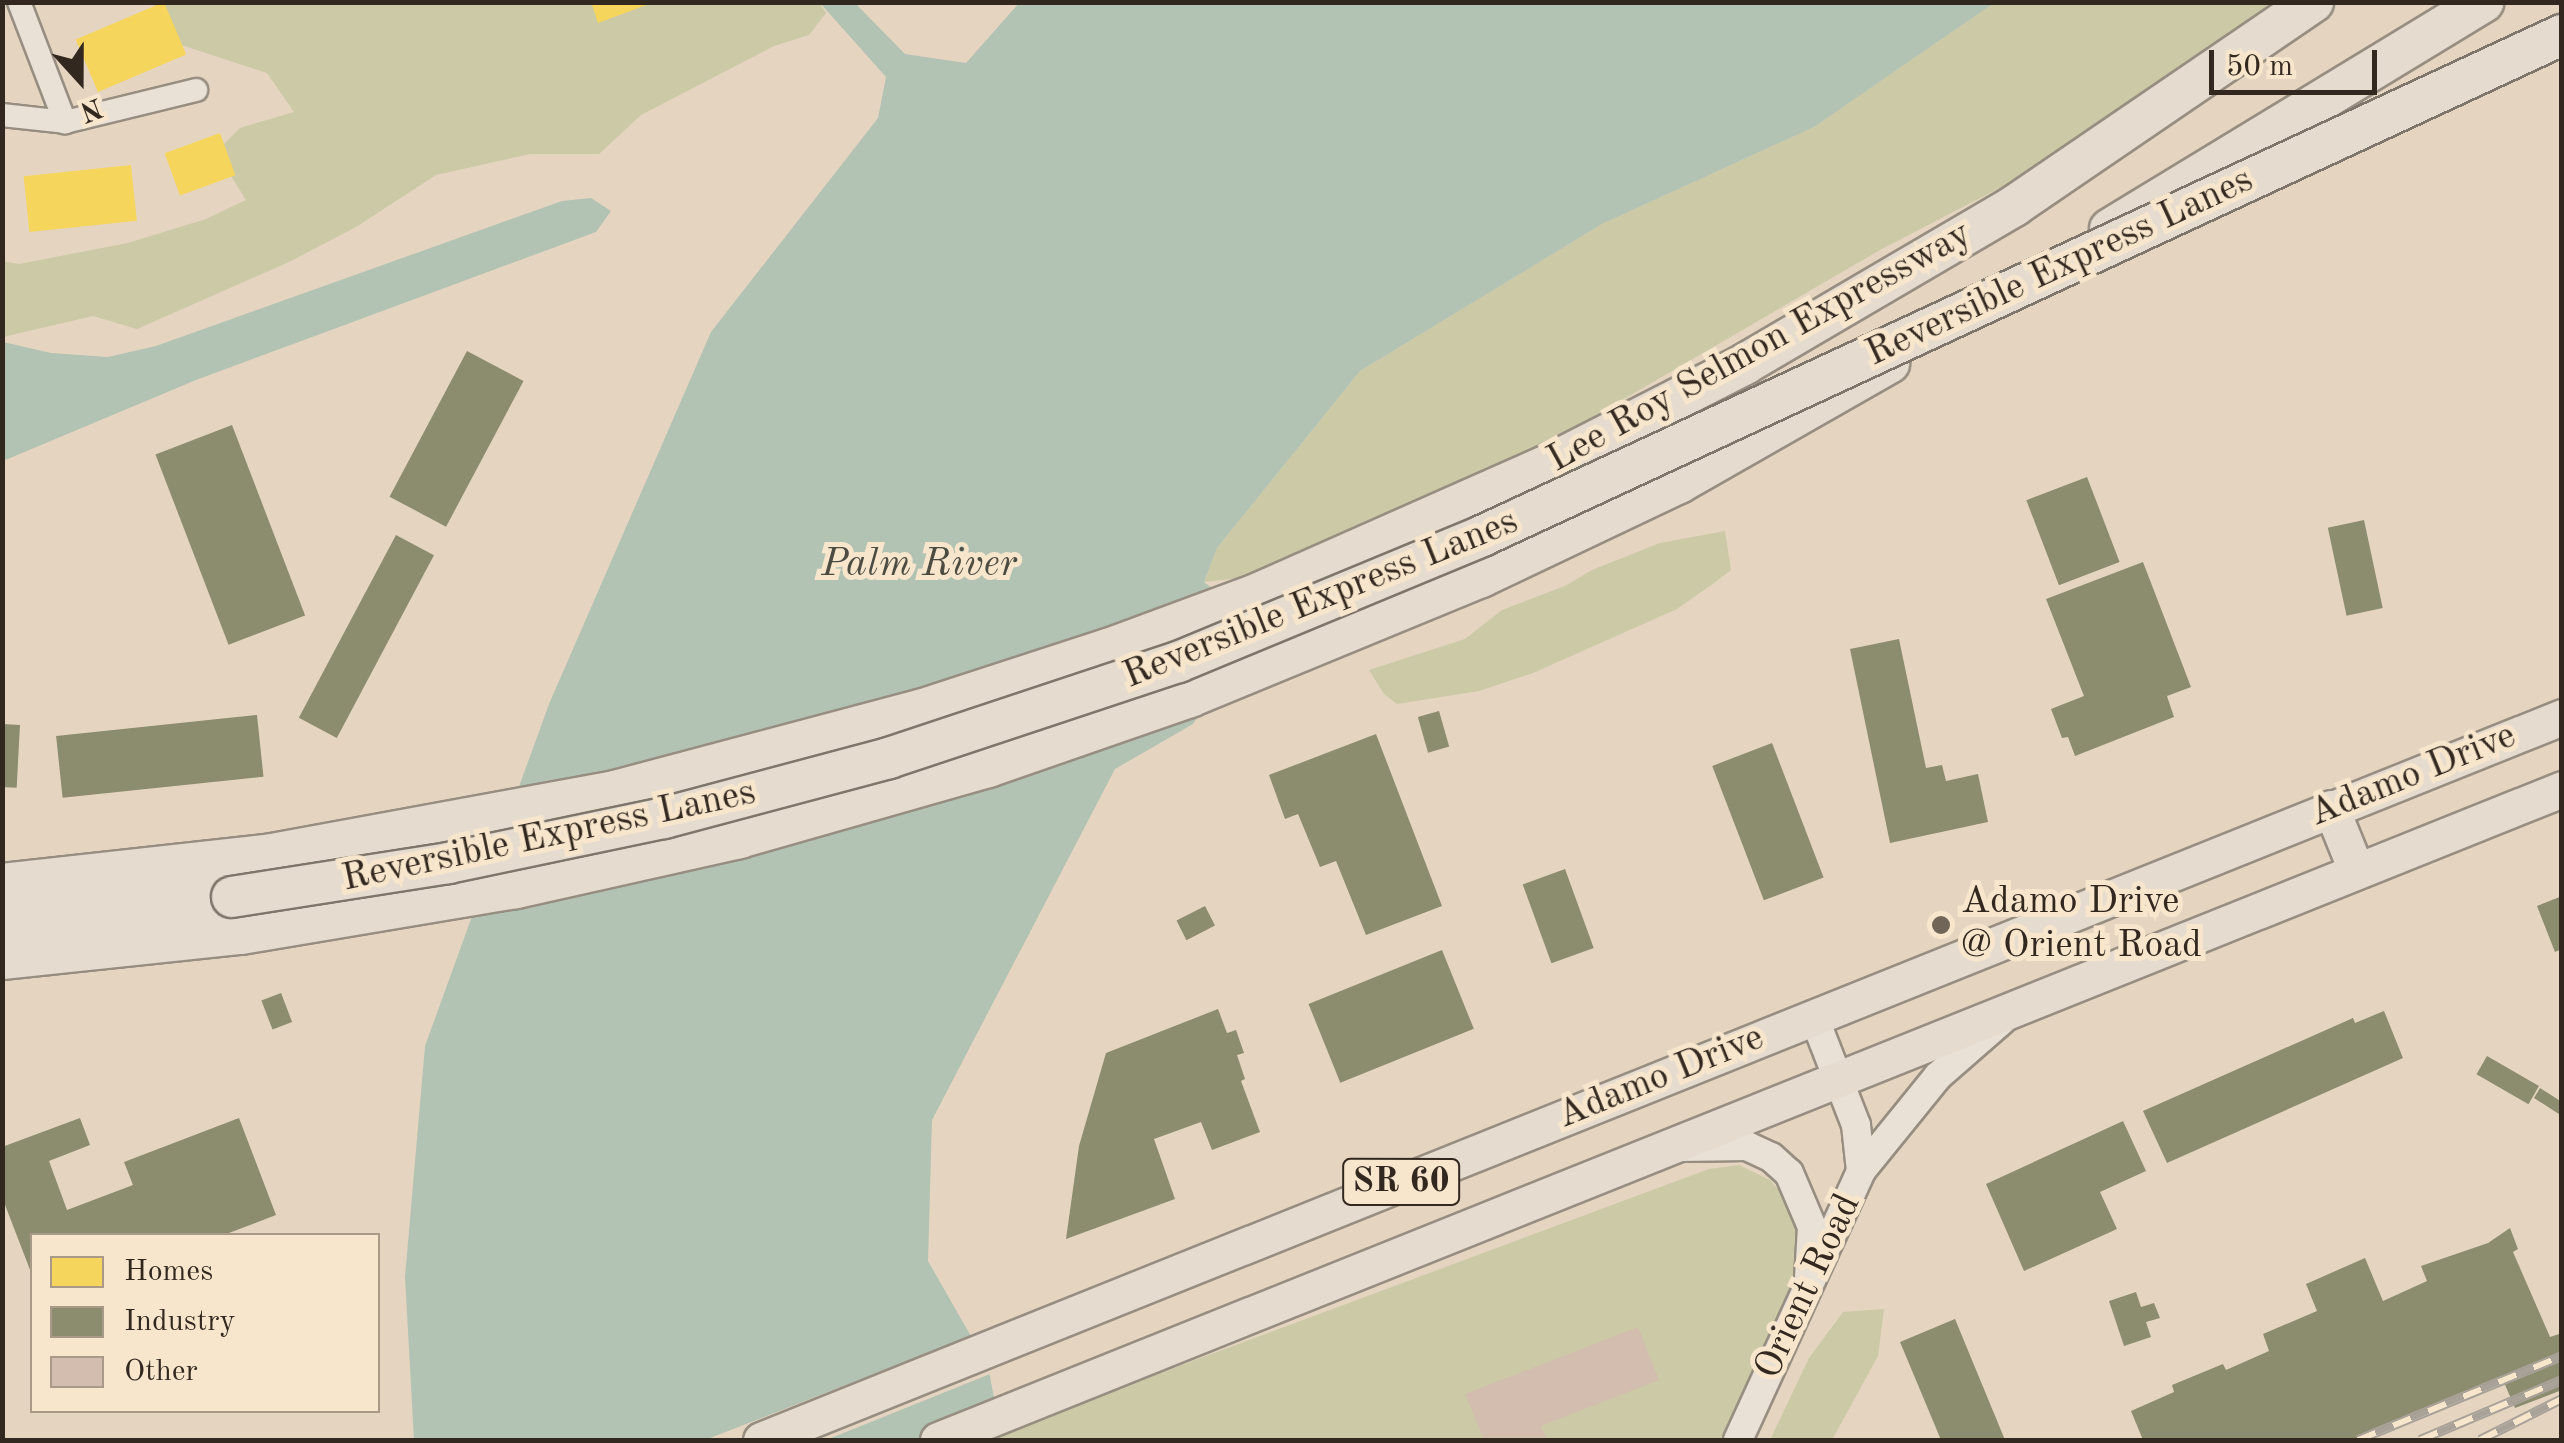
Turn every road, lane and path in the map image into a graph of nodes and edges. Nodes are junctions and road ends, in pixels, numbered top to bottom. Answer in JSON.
{"nodes":[{"id":1,"x":19,"y":2,"type":"edge"},
{"id":2,"x":2313,"y":2,"type":"edge"},
{"id":3,"x":2484,"y":2,"type":"edge"},
{"id":4,"x":2562,"y":35,"type":"edge"},
{"id":5,"x":196,"y":90,"type":"dead end"},
{"id":6,"x":2,"y":115,"type":"edge"},
{"id":7,"x":65,"y":122,"type":"junction"},
{"id":8,"x":2562,"y":717,"type":"edge"},
{"id":9,"x":2562,"y":789,"type":"edge"},
{"id":10,"x":2331,"y":808,"type":"junction"},
{"id":11,"x":2356,"y":870,"type":"junction"},
{"id":12,"x":2,"y":884,"type":"edge"},
{"id":13,"x":2,"y":920,"type":"edge"},
{"id":14,"x":2,"y":959,"type":"edge"},
{"id":15,"x":2021,"y":1003,"type":"junction"},
{"id":16,"x":1809,"y":1019,"type":"junction"},
{"id":17,"x":1839,"y":1077,"type":"junction"},
{"id":18,"x":1667,"y":1147,"type":"junction"},
{"id":19,"x":1861,"y":1172,"type":"junction"},
{"id":20,"x":1809,"y":1289,"type":"junction"},
{"id":21,"x":761,"y":1440,"type":"edge"},
{"id":22,"x":938,"y":1440,"type":"edge"},
{"id":23,"x":1738,"y":1440,"type":"edge"}],
"edges":[{"from":1,"to":7,"type":"street"},
{"from":2,"to":12,"type":"highway","name":"Lee Roy Selmon Expressway"},
{"from":3,"to":14,"type":"highway","name":"Lee Roy Selmon Expressway"},
{"from":4,"to":13,"type":"highway","name":"Reversible Express Lanes","bridge":true},
{"from":5,"to":7,"type":"street"},
{"from":6,"to":7,"type":"street"},
{"from":8,"to":10,"type":"main road","name":"Adamo Drive","number":"SR 60"},
{"from":9,"to":11,"type":"main road","name":"Adamo Drive","number":"SR 60"},
{"from":10,"to":11,"type":"main road"},
{"from":10,"to":16,"type":"main road","name":"Adamo Drive","number":"SR 60"},
{"from":11,"to":15,"type":"main road","name":"Adamo Drive","number":"SR 60"},
{"from":15,"to":17,"type":"main road","name":"Adamo Drive","number":"SR 60"},
{"from":15,"to":19,"type":"street"},
{"from":16,"to":17,"type":"street","name":"Orient Road"},
{"from":16,"to":21,"type":"main road","name":"Adamo Drive","number":"SR 60"},
{"from":17,"to":18,"type":"main road","name":"Adamo Drive","number":"SR 60"},
{"from":17,"to":19,"type":"street","name":"Orient Road"},
{"from":18,"to":20,"type":"street"},
{"from":18,"to":22,"type":"main road","name":"Adamo Drive","number":"SR 60"},
{"from":19,"to":20,"type":"street","name":"Orient Road"},
{"from":20,"to":23,"type":"street","name":"Orient Road"}]}
